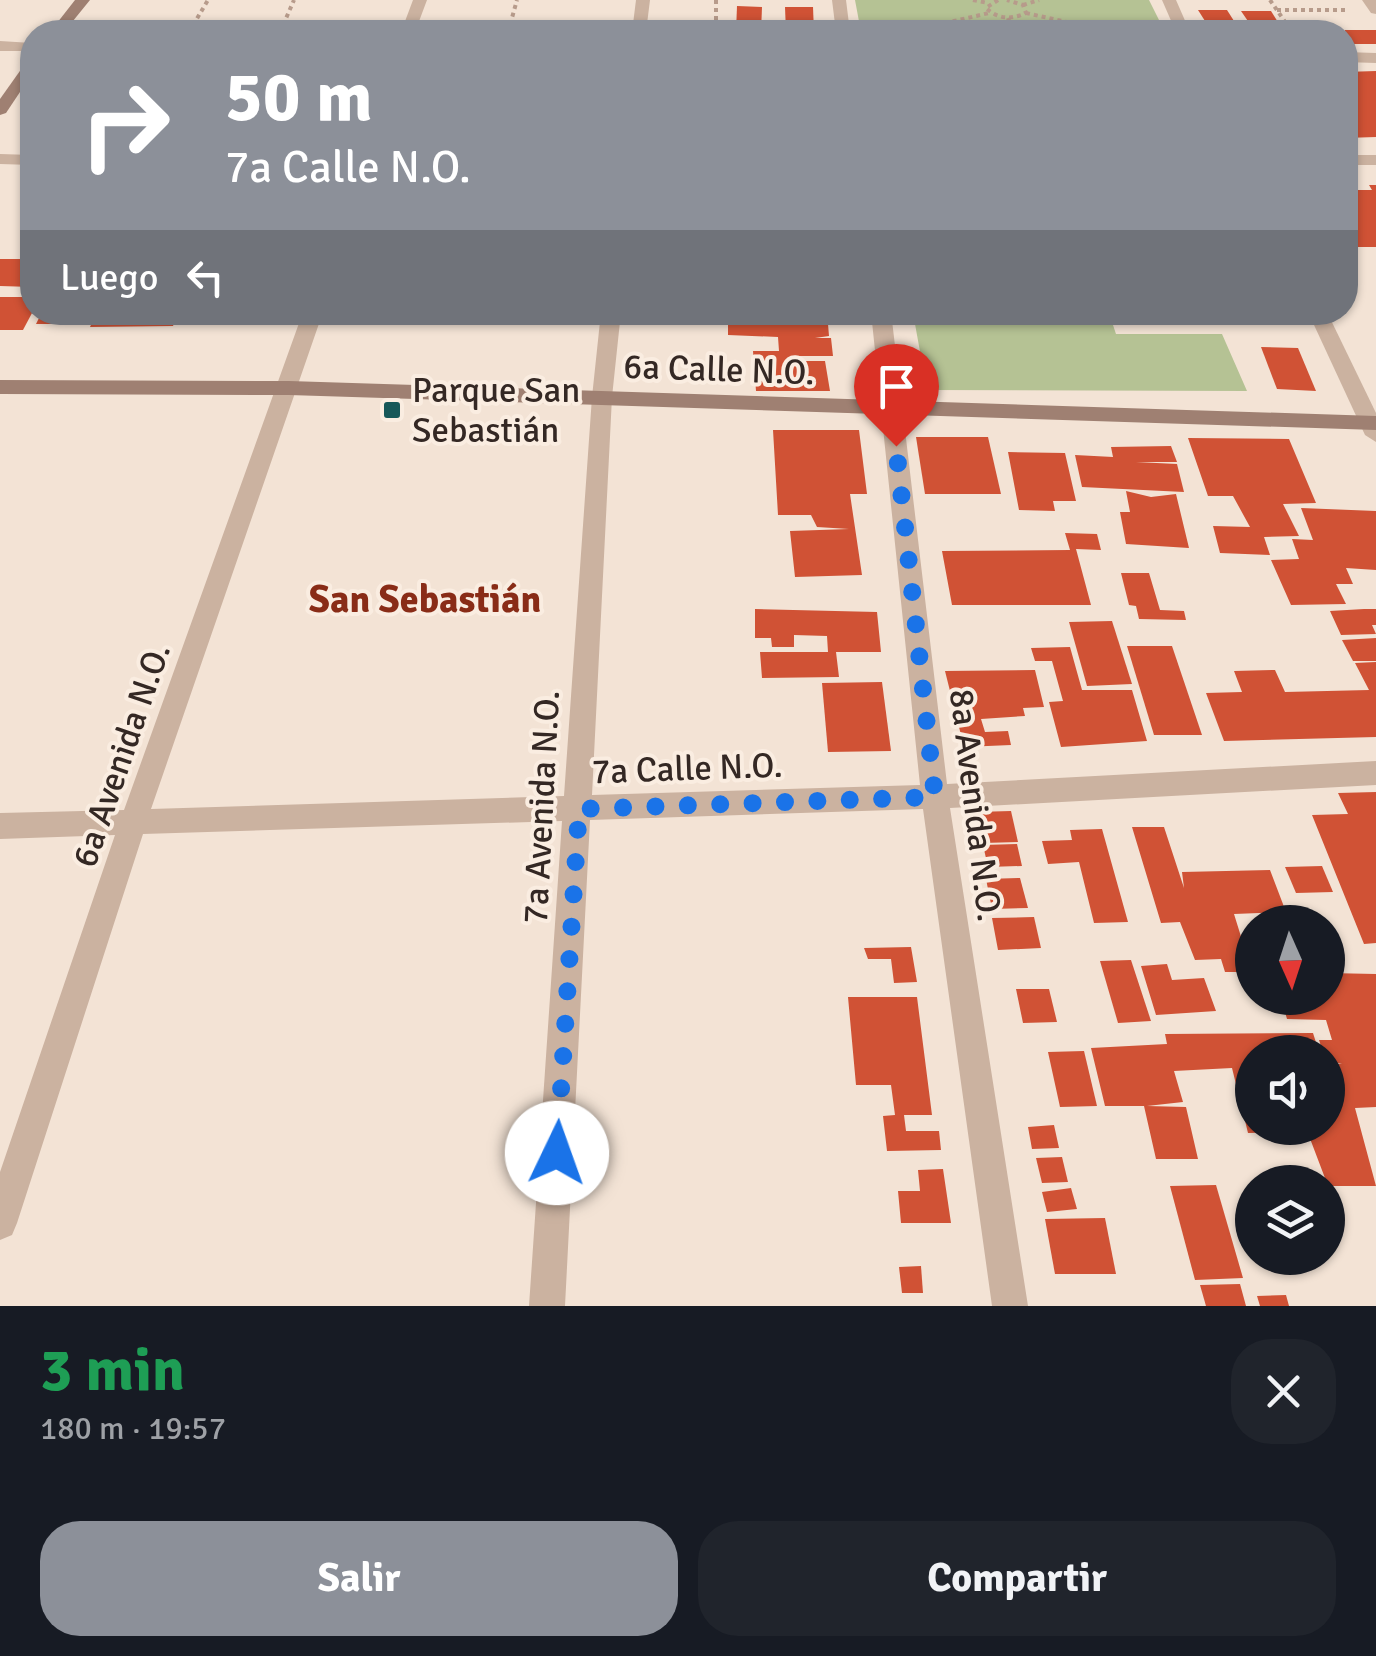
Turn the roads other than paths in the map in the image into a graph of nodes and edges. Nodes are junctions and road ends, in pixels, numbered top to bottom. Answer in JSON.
{"nodes":[{"id":1,"x":83,"y":0,"type":"edge"},
{"id":2,"x":1362,"y":5,"type":"edge"},
{"id":3,"x":1376,"y":10,"type":"edge"},
{"id":4,"x":66,"y":20,"type":"edge"},
{"id":5,"x":20,"y":81,"type":"edge"},
{"id":6,"x":0,"y":110,"type":"edge"},
{"id":7,"x":309,"y":325,"type":"edge"},
{"id":8,"x":610,"y":325,"type":"edge"},
{"id":9,"x":883,"y":325,"type":"edge"},
{"id":10,"x":1323,"y":325,"type":"edge"},
{"id":11,"x":0,"y":387,"type":"edge"},
{"id":12,"x":289,"y":388,"type":"junction"},
{"id":13,"x":602,"y":398,"type":"junction"},
{"id":14,"x":892,"y":406,"type":"junction"},
{"id":15,"x":1374,"y":427,"type":"edge"},
{"id":16,"x":1376,"y":774,"type":"edge"},
{"id":17,"x":935,"y":797,"type":"junction"},
{"id":18,"x":579,"y":809,"type":"junction"},
{"id":19,"x":132,"y":822,"type":"junction"},
{"id":20,"x":0,"y":826,"type":"edge"},
{"id":21,"x":0,"y":1222,"type":"edge"},
{"id":22,"x":547,"y":1306,"type":"edge"},
{"id":23,"x":1010,"y":1306,"type":"edge"}],
"edges":[{"from":1,"to":4,"type":"street"},
{"from":2,"to":3,"type":"street"},
{"from":5,"to":6,"type":"street"},
{"from":7,"to":12,"type":"street","name":"6a Avenida N.O."},
{"from":8,"to":13,"type":"street","name":"7a Avenida N.O."},
{"from":9,"to":14,"type":"street","name":"8a Avenida N.O."},
{"from":10,"to":15,"type":"street"},
{"from":11,"to":12,"type":"street","name":"6a Calle N.O."},
{"from":12,"to":13,"type":"street","name":"6a Calle N.O."},
{"from":12,"to":19,"type":"street","name":"6a Avenida N.O."},
{"from":13,"to":14,"type":"street","name":"6a Calle N.O."},
{"from":13,"to":18,"type":"street","name":"7a Avenida N.O."},
{"from":14,"to":15,"type":"street","name":"6a Calle N.O."},
{"from":14,"to":17,"type":"street","name":"8a Avenida N.O."},
{"from":16,"to":17,"type":"street","name":"7a Calle N.O."},
{"from":17,"to":18,"type":"street","name":"7a Calle N.O."},
{"from":17,"to":23,"type":"street","name":"8a Avenida N.O."},
{"from":18,"to":19,"type":"street","name":"7a Calle N.O."},
{"from":18,"to":22,"type":"street","name":"7a Avenida N.O."},
{"from":19,"to":20,"type":"street","name":"7a Calle N.O."},
{"from":19,"to":21,"type":"street","name":"6a Avenida N.O."}]}
